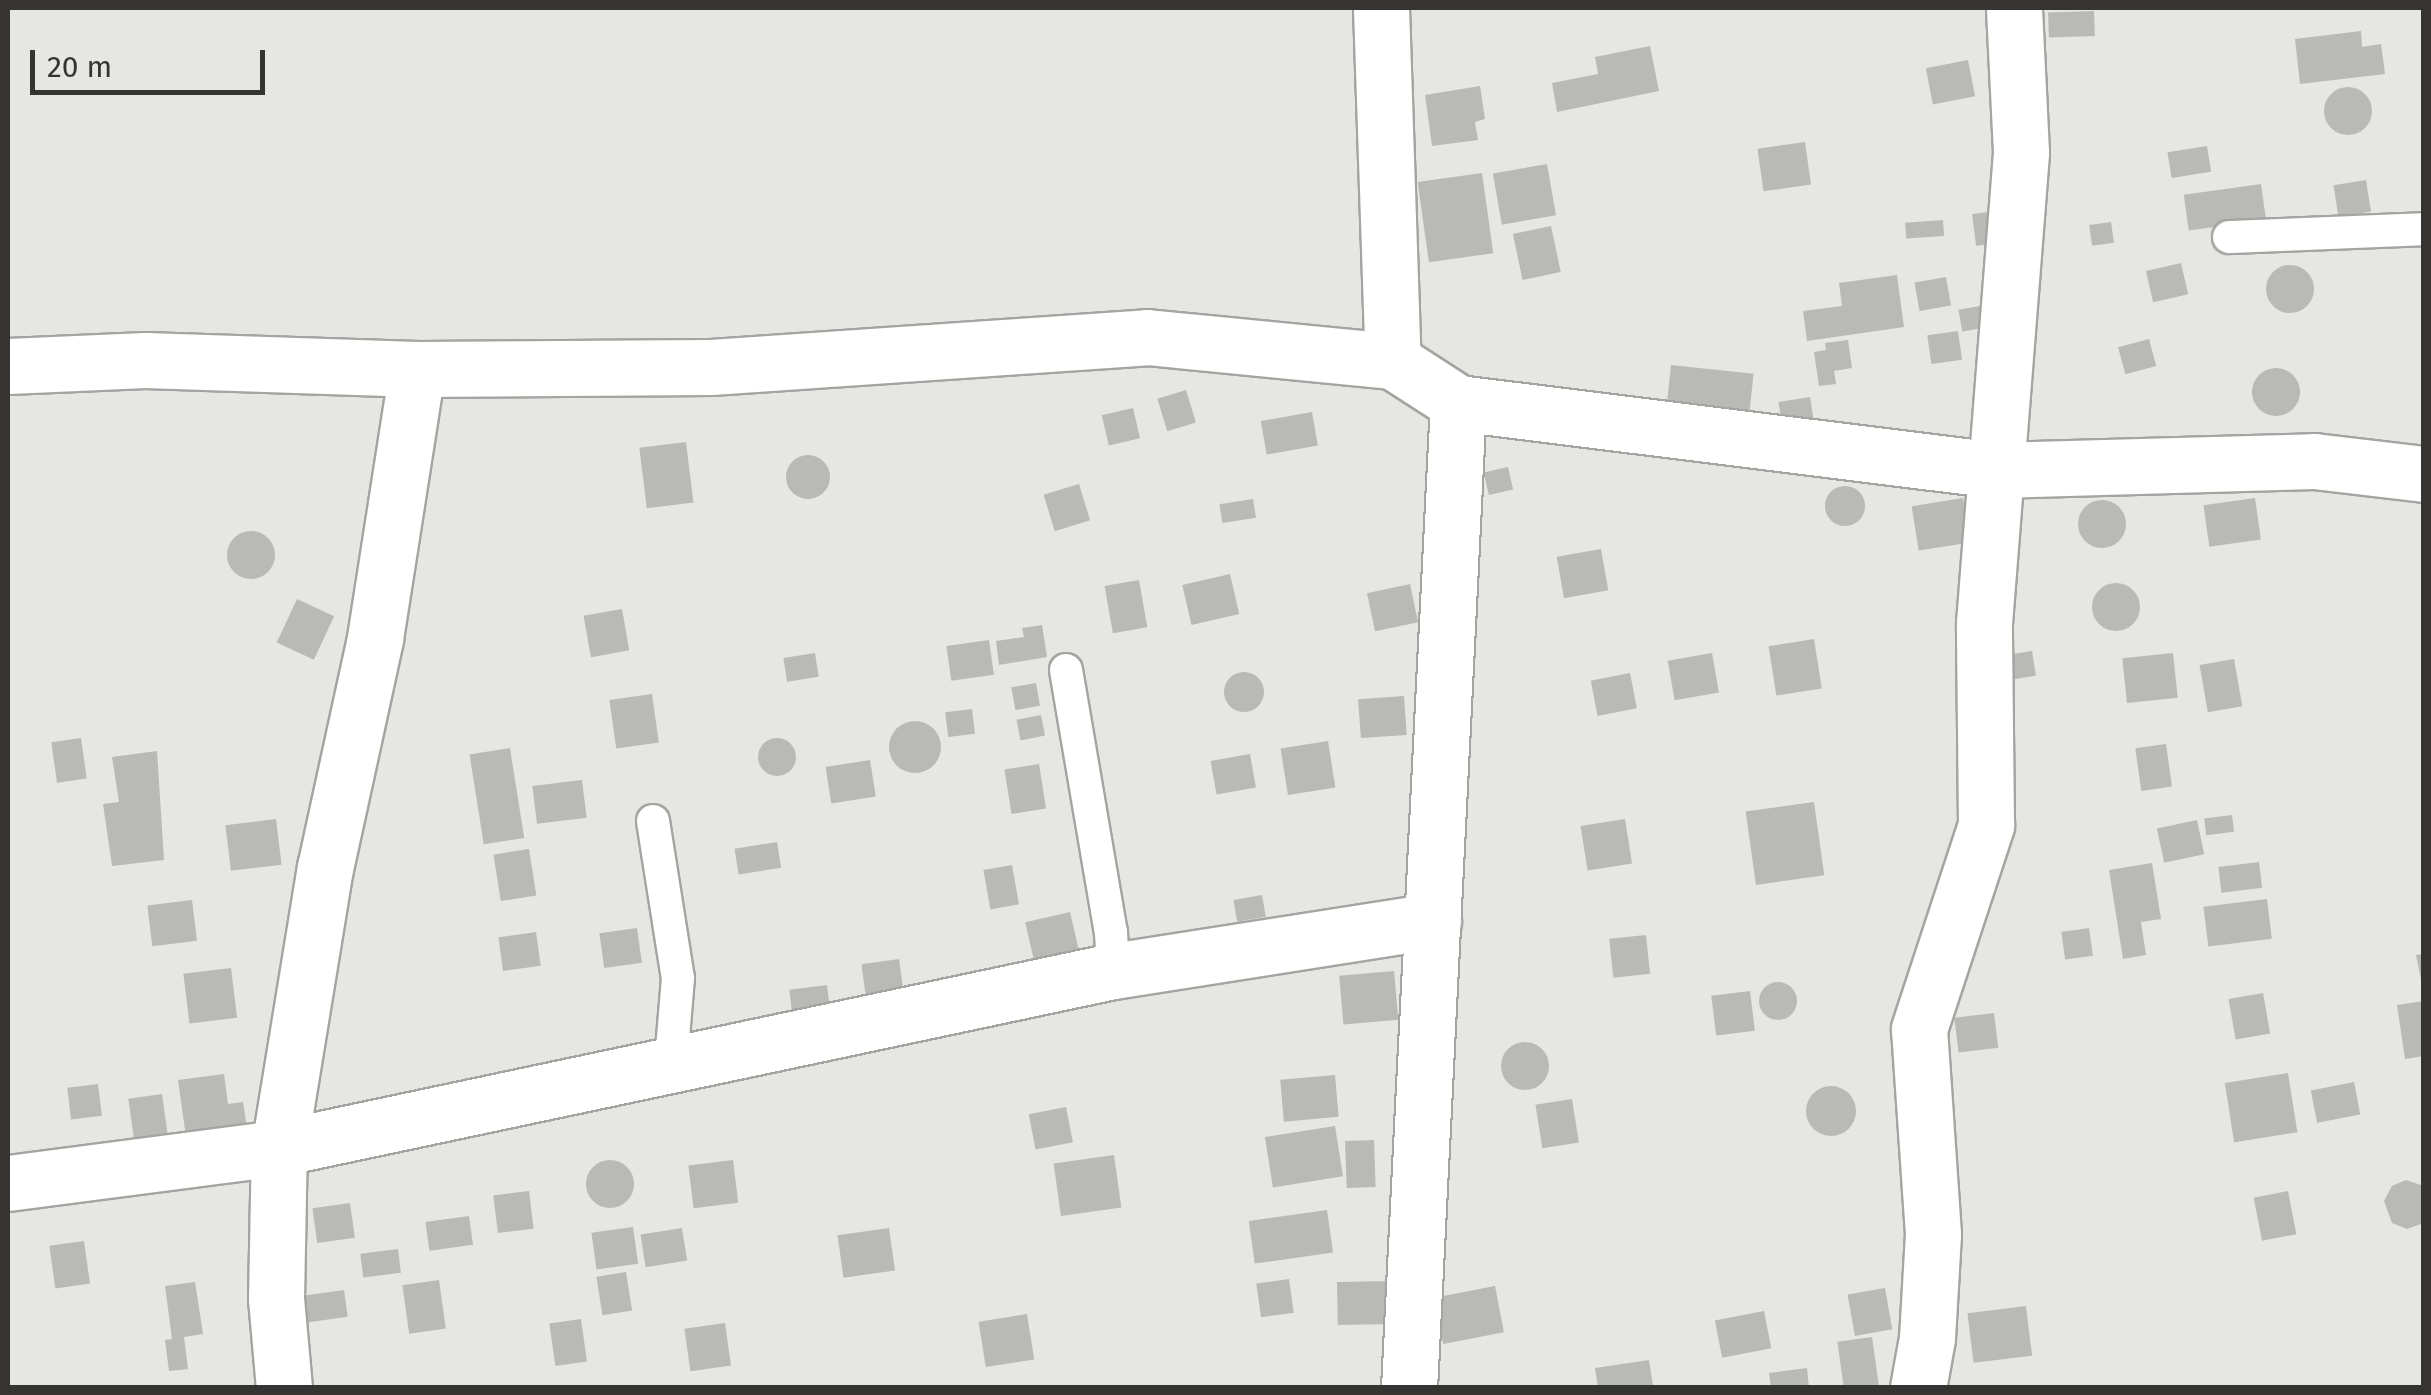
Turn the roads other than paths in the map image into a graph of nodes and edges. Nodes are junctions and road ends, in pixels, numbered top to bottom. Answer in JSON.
{"nodes":[{"id":1,"x":1381,"y":8,"type":"edge"},
{"id":2,"x":2014,"y":8,"type":"edge"},
{"id":3,"x":2424,"y":229,"type":"edge"},
{"id":4,"x":2229,"y":237,"type":"dead end"},
{"id":5,"x":1393,"y":361,"type":"junction"},
{"id":6,"x":8,"y":366,"type":"edge"},
{"id":7,"x":417,"y":369,"type":"junction"},
{"id":8,"x":1458,"y":403,"type":"junction"},
{"id":9,"x":1996,"y":470,"type":"junction"},
{"id":10,"x":2424,"y":474,"type":"edge"},
{"id":11,"x":1066,"y":670,"type":"dead end"},
{"id":12,"x":653,"y":821,"type":"dead end"},
{"id":13,"x":1433,"y":921,"type":"junction"},
{"id":14,"x":1113,"y":971,"type":"junction"},
{"id":15,"x":671,"y":1062,"type":"junction"},
{"id":16,"x":279,"y":1148,"type":"junction"},
{"id":17,"x":8,"y":1183,"type":"edge"},
{"id":18,"x":284,"y":1388,"type":"edge"},
{"id":19,"x":1409,"y":1388,"type":"edge"},
{"id":20,"x":1918,"y":1388,"type":"edge"}],
"edges":[{"from":1,"to":5,"type":"street"},
{"from":2,"to":9,"type":"street"},
{"from":3,"to":4,"type":"lane"},
{"from":5,"to":7,"type":"street"},
{"from":5,"to":8,"type":"street"},
{"from":6,"to":7,"type":"street"},
{"from":7,"to":16,"type":"street"},
{"from":8,"to":9,"type":"street"},
{"from":8,"to":13,"type":"street"},
{"from":9,"to":10,"type":"street"},
{"from":9,"to":20,"type":"street"},
{"from":11,"to":14,"type":"lane"},
{"from":12,"to":15,"type":"lane"},
{"from":13,"to":14,"type":"street"},
{"from":13,"to":19,"type":"street"},
{"from":14,"to":15,"type":"street"},
{"from":15,"to":16,"type":"street"},
{"from":16,"to":17,"type":"street"},
{"from":16,"to":18,"type":"street"}]}
